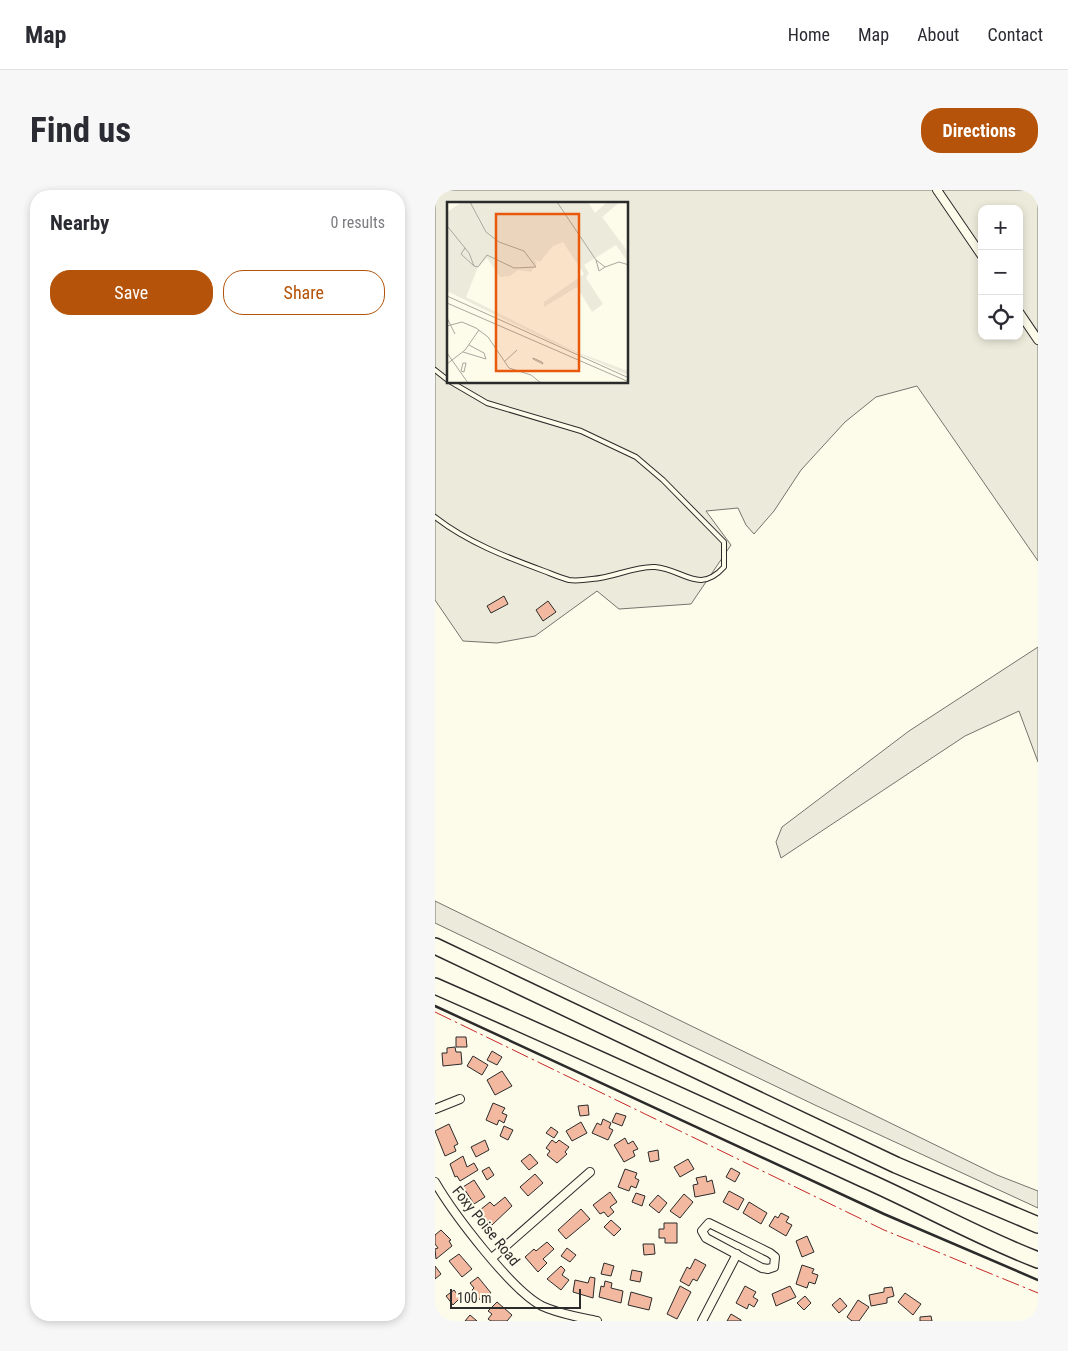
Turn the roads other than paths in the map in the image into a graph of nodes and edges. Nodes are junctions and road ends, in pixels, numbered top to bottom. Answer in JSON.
{"nodes":[{"id":1,"x":937,"y":190,"type":"edge"},
{"id":2,"x":978,"y":250,"type":"edge"},
{"id":3,"x":1023,"y":318,"type":"edge"},
{"id":4,"x":1038,"y":340,"type":"edge"},
{"id":5,"x":435,"y":370,"type":"edge"},
{"id":6,"x":447,"y":380,"type":"edge"},
{"id":7,"x":454,"y":384,"type":"edge"},
{"id":8,"x":435,"y":517,"type":"edge"},
{"id":9,"x":435,"y":946,"type":"edge"},
{"id":10,"x":435,"y":977,"type":"edge"},
{"id":11,"x":435,"y":986,"type":"edge"},
{"id":12,"x":568,"y":1044,"type":"junction"},
{"id":13,"x":460,"y":1099,"type":"dead end"},
{"id":14,"x":435,"y":1109,"type":"edge"},
{"id":15,"x":590,"y":1172,"type":"dead end"},
{"id":16,"x":435,"y":1182,"type":"edge"},
{"id":17,"x":1038,"y":1225,"type":"edge"},
{"id":18,"x":737,"y":1254,"type":"junction"},
{"id":19,"x":492,"y":1258,"type":"junction"},
{"id":20,"x":1038,"y":1260,"type":"edge"},
{"id":21,"x":593,"y":1320,"type":"edge"},
{"id":22,"x":702,"y":1321,"type":"edge"}],
"edges":[{"from":1,"to":2,"type":"street"},
{"from":3,"to":4,"type":"street"},
{"from":5,"to":6,"type":"lane"},
{"from":7,"to":8,"type":"lane"},
{"from":9,"to":17,"type":"highway"},
{"from":10,"to":12,"type":"highway"},
{"from":11,"to":12,"type":"highway"},
{"from":12,"to":20,"type":"highway"},
{"from":13,"to":14,"type":"street"},
{"from":15,"to":19,"type":"street"},
{"from":16,"to":19,"type":"street","name":"Foxy Poise Road"},
{"from":18,"to":18,"type":"street"},
{"from":18,"to":22,"type":"street"},
{"from":19,"to":21,"type":"street","name":"Foxy Poise Road"}]}
